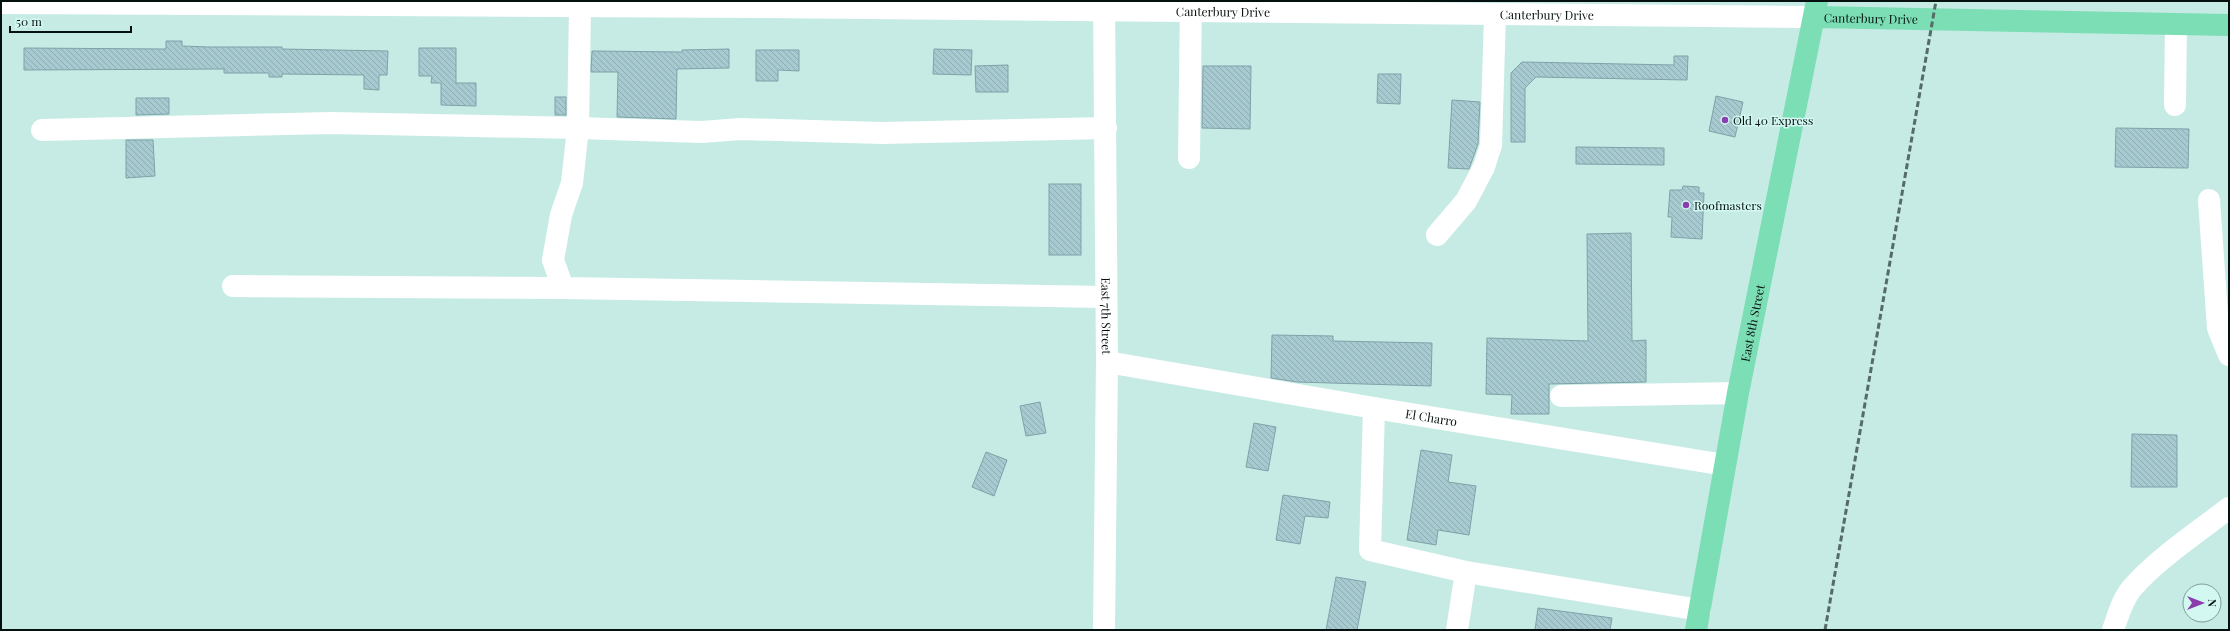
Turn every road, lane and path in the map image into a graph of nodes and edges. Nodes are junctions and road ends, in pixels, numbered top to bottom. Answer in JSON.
{"nodes":[{"id":1,"x":1,"y":3,"type":"edge"},
{"id":2,"x":337,"y":3,"type":"edge"},
{"id":3,"x":1104,"y":6,"type":"edge"},
{"id":4,"x":1191,"y":6,"type":"edge"},
{"id":5,"x":580,"y":7,"type":"junction"},
{"id":6,"x":1400,"y":7,"type":"edge"},
{"id":7,"x":1816,"y":9,"type":"edge"},
{"id":8,"x":1496,"y":15,"type":"junction"},
{"id":9,"x":2176,"y":24,"type":"junction"},
{"id":10,"x":2229,"y":25,"type":"edge"},
{"id":11,"x":2175,"y":105,"type":"dead end"},
{"id":12,"x":578,"y":128,"type":"junction"},
{"id":13,"x":1106,"y":128,"type":"junction"},
{"id":14,"x":42,"y":130,"type":"dead end"},
{"id":15,"x":1189,"y":158,"type":"dead end"},
{"id":16,"x":2209,"y":200,"type":"dead end"},
{"id":17,"x":1437,"y":235,"type":"dead end"},
{"id":18,"x":233,"y":286,"type":"dead end"},
{"id":19,"x":564,"y":288,"type":"junction"},
{"id":20,"x":1106,"y":297,"type":"junction"},
{"id":21,"x":2229,"y":355,"type":"edge"},
{"id":22,"x":1107,"y":362,"type":"junction"},
{"id":23,"x":1738,"y":393,"type":"junction"},
{"id":24,"x":1561,"y":396,"type":"dead end"},
{"id":25,"x":1374,"y":408,"type":"junction"},
{"id":26,"x":1725,"y":465,"type":"junction"},
{"id":27,"x":2229,"y":508,"type":"edge"},
{"id":28,"x":1466,"y":572,"type":"junction"},
{"id":29,"x":1698,"y":620,"type":"edge"},
{"id":30,"x":1104,"y":630,"type":"edge"},
{"id":31,"x":1457,"y":630,"type":"edge"},
{"id":32,"x":2114,"y":630,"type":"edge"}],
"edges":[{"from":1,"to":2,"type":"street","name":"Canterbury Drive"},
{"from":2,"to":5,"type":"street","name":"Canterbury Drive"},
{"from":3,"to":4,"type":"street","name":"Canterbury Drive"},
{"from":3,"to":5,"type":"street","name":"Canterbury Drive"},
{"from":3,"to":13,"type":"street","name":"East 7th Street"},
{"from":4,"to":6,"type":"street","name":"Canterbury Drive"},
{"from":4,"to":15,"type":"street"},
{"from":5,"to":12,"type":"street"},
{"from":6,"to":8,"type":"street","name":"Canterbury Drive"},
{"from":7,"to":8,"type":"street","name":"Canterbury Drive"},
{"from":7,"to":9,"type":"main road","name":"Canterbury Drive"},
{"from":7,"to":23,"type":"main road","name":"East 8th Street"},
{"from":8,"to":17,"type":"street"},
{"from":9,"to":10,"type":"main road","name":"Canterbury Drive"},
{"from":9,"to":11,"type":"street"},
{"from":12,"to":13,"type":"street"},
{"from":12,"to":14,"type":"street"},
{"from":12,"to":19,"type":"street"},
{"from":13,"to":20,"type":"street","name":"East 7th Street"},
{"from":16,"to":21,"type":"street"},
{"from":18,"to":19,"type":"street"},
{"from":19,"to":20,"type":"street"},
{"from":20,"to":22,"type":"street","name":"East 7th Street"},
{"from":22,"to":25,"type":"street","name":"El Charro"},
{"from":22,"to":30,"type":"street","name":"East 7th Street"},
{"from":23,"to":24,"type":"street"},
{"from":23,"to":26,"type":"main road","name":"East 8th Street"},
{"from":25,"to":26,"type":"street","name":"El Charro"},
{"from":25,"to":28,"type":"street"},
{"from":26,"to":29,"type":"main road","name":"East 8th Street"},
{"from":27,"to":32,"type":"street"},
{"from":28,"to":29,"type":"street"},
{"from":28,"to":31,"type":"street"}]}
